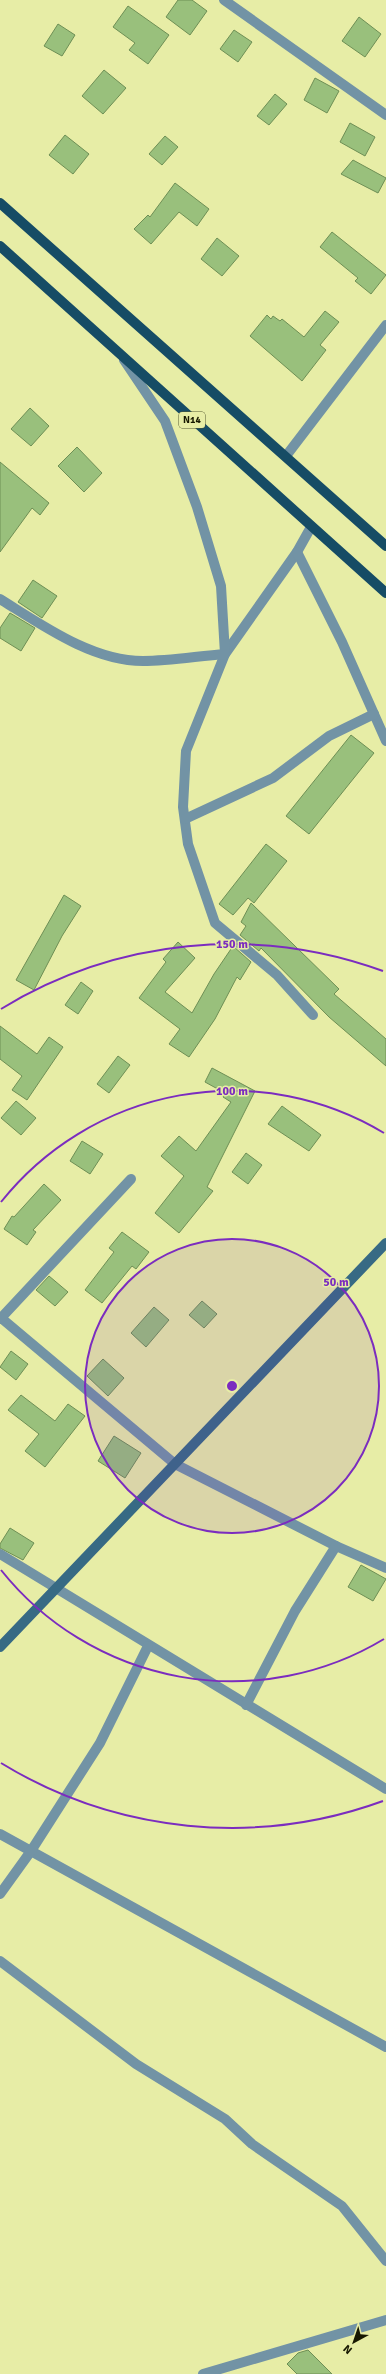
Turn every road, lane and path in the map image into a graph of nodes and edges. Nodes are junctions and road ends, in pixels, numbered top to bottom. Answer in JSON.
{"nodes":[{"id":1,"x":224,"y":0,"type":"edge"},
{"id":2,"x":236,"y":4,"type":"edge"},
{"id":3,"x":386,"y":115,"type":"edge"},
{"id":4,"x":0,"y":203,"type":"edge"},
{"id":5,"x":0,"y":246,"type":"edge"},
{"id":6,"x":386,"y":325,"type":"edge"},
{"id":7,"x":121,"y":355,"type":"junction"},
{"id":8,"x":286,"y":456,"type":"junction"},
{"id":9,"x":311,"y":527,"type":"junction"},
{"id":10,"x":386,"y":546,"type":"edge"},
{"id":11,"x":296,"y":552,"type":"junction"},
{"id":12,"x":386,"y":593,"type":"edge"},
{"id":13,"x":0,"y":598,"type":"edge"},
{"id":14,"x":225,"y":654,"type":"junction"},
{"id":15,"x":374,"y":714,"type":"junction"},
{"id":16,"x":386,"y":741,"type":"edge"},
{"id":17,"x":185,"y":819,"type":"junction"},
{"id":18,"x":313,"y":1015,"type":"dead end"},
{"id":19,"x":131,"y":1178,"type":"dead end"},
{"id":20,"x":386,"y":1243,"type":"edge"},
{"id":21,"x":0,"y":1318,"type":"edge"},
{"id":22,"x":175,"y":1464,"type":"junction"},
{"id":23,"x":336,"y":1546,"type":"junction"},
{"id":24,"x":0,"y":1554,"type":"edge"},
{"id":25,"x":386,"y":1568,"type":"edge"},
{"id":26,"x":55,"y":1589,"type":"junction"},
{"id":27,"x":148,"y":1646,"type":"junction"},
{"id":28,"x":0,"y":1647,"type":"edge"},
{"id":29,"x":246,"y":1705,"type":"junction"},
{"id":30,"x":386,"y":1789,"type":"edge"},
{"id":31,"x":0,"y":1834,"type":"edge"},
{"id":32,"x":32,"y":1851,"type":"junction"},
{"id":33,"x":0,"y":1894,"type":"edge"},
{"id":34,"x":0,"y":1961,"type":"edge"},
{"id":35,"x":386,"y":2047,"type":"edge"},
{"id":36,"x":386,"y":2261,"type":"edge"},
{"id":37,"x":386,"y":2320,"type":"edge"},
{"id":38,"x":203,"y":2374,"type":"edge"}],
"edges":[{"from":1,"to":2,"type":"street"},
{"from":2,"to":3,"type":"street"},
{"from":4,"to":8,"type":"main road"},
{"from":5,"to":7,"type":"main road","number":"N14"},
{"from":6,"to":8,"type":"street"},
{"from":7,"to":9,"type":"main road","number":"N14"},
{"from":7,"to":14,"type":"street"},
{"from":8,"to":10,"type":"main road"},
{"from":9,"to":11,"type":"street"},
{"from":9,"to":12,"type":"main road","number":"N14"},
{"from":11,"to":14,"type":"street"},
{"from":11,"to":15,"type":"street"},
{"from":13,"to":14,"type":"street"},
{"from":14,"to":17,"type":"street"},
{"from":15,"to":16,"type":"street"},
{"from":15,"to":17,"type":"street"},
{"from":17,"to":18,"type":"street"},
{"from":19,"to":21,"type":"street"},
{"from":20,"to":22,"type":"street"},
{"from":21,"to":22,"type":"street"},
{"from":22,"to":23,"type":"street"},
{"from":22,"to":26,"type":"street"},
{"from":23,"to":25,"type":"street"},
{"from":23,"to":29,"type":"street"},
{"from":24,"to":26,"type":"street"},
{"from":26,"to":27,"type":"street"},
{"from":26,"to":28,"type":"street"},
{"from":27,"to":29,"type":"street"},
{"from":27,"to":32,"type":"street"},
{"from":29,"to":30,"type":"street"},
{"from":31,"to":32,"type":"street"},
{"from":32,"to":33,"type":"street"},
{"from":32,"to":35,"type":"street"},
{"from":34,"to":36,"type":"street"},
{"from":37,"to":38,"type":"street"}]}
